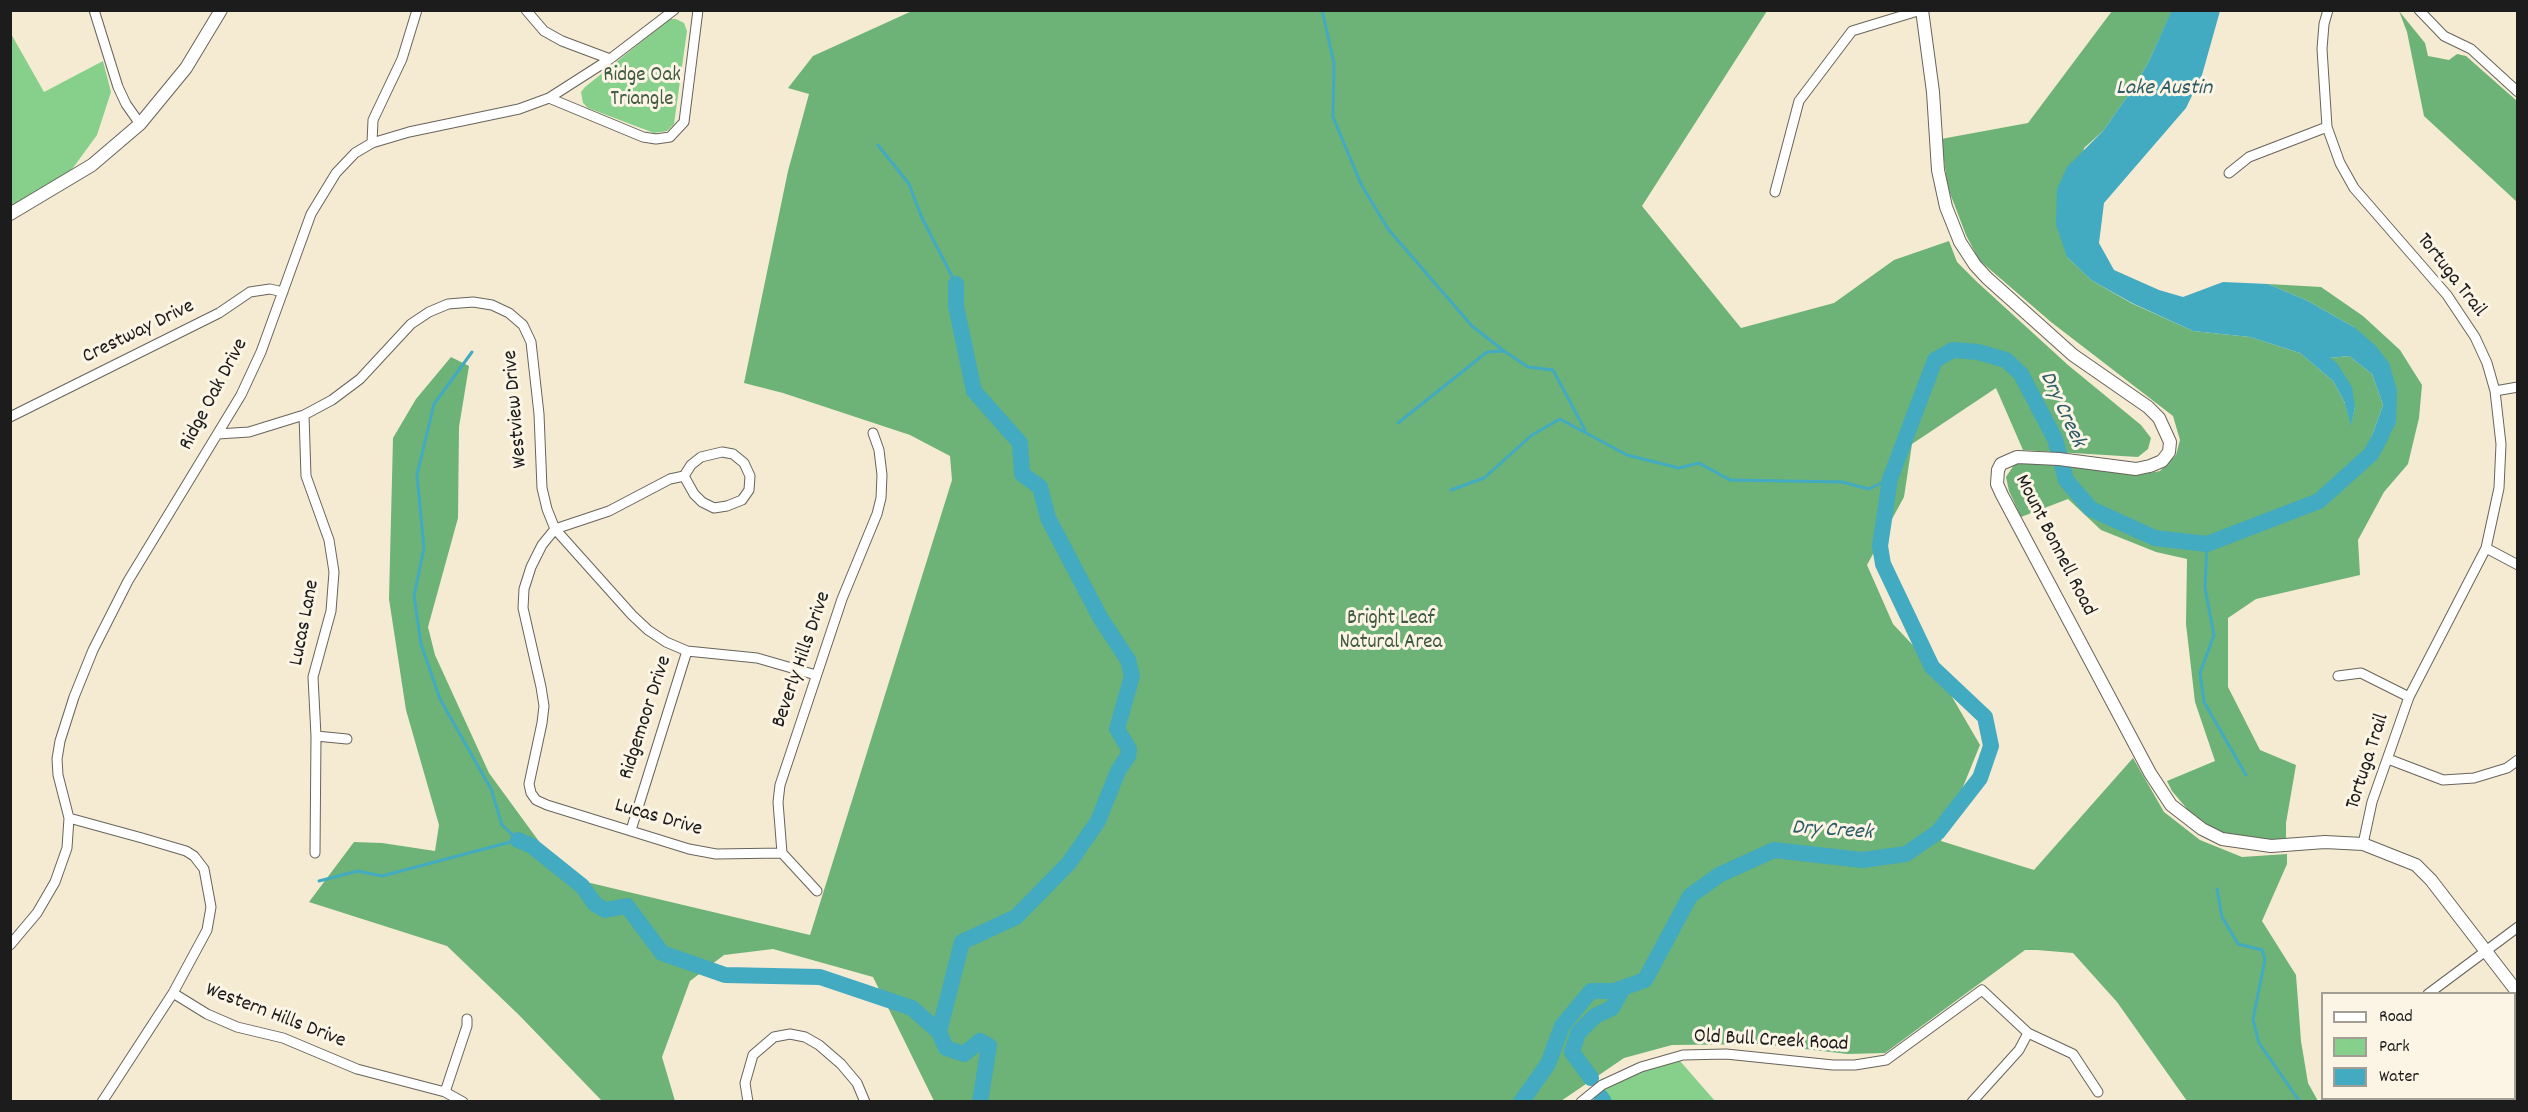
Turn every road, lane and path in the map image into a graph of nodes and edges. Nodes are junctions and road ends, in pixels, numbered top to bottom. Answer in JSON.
{"nodes":[{"id":1,"x":94,"y":10,"type":"edge"},
{"id":2,"x":221,"y":10,"type":"edge"},
{"id":3,"x":417,"y":10,"type":"edge"},
{"id":4,"x":526,"y":10,"type":"edge"},
{"id":5,"x":674,"y":10,"type":"edge"},
{"id":6,"x":698,"y":10,"type":"edge"},
{"id":7,"x":1921,"y":10,"type":"edge"},
{"id":8,"x":2328,"y":10,"type":"edge"},
{"id":9,"x":2419,"y":10,"type":"edge"},
{"id":10,"x":610,"y":59,"type":"junction"},
{"id":11,"x":2517,"y":92,"type":"edge"},
{"id":12,"x":549,"y":98,"type":"junction"},
{"id":13,"x":140,"y":124,"type":"junction"},
{"id":14,"x":2327,"y":127,"type":"junction"},
{"id":15,"x":372,"y":143,"type":"junction"},
{"id":16,"x":2229,"y":173,"type":"dead end"},
{"id":17,"x":1775,"y":192,"type":"dead end"},
{"id":18,"x":10,"y":214,"type":"edge"},
{"id":19,"x":283,"y":292,"type":"junction"},
{"id":20,"x":2517,"y":387,"type":"edge"},
{"id":21,"x":2495,"y":391,"type":"junction"},
{"id":22,"x":304,"y":415,"type":"junction"},
{"id":23,"x":10,"y":417,"type":"edge"},
{"id":24,"x":873,"y":433,"type":"dead end"},
{"id":25,"x":218,"y":434,"type":"junction"},
{"id":26,"x":684,"y":476,"type":"junction"},
{"id":27,"x":555,"y":529,"type":"junction"},
{"id":28,"x":2486,"y":548,"type":"junction"},
{"id":29,"x":2517,"y":566,"type":"edge"},
{"id":30,"x":687,"y":651,"type":"junction"},
{"id":31,"x":816,"y":675,"type":"junction"},
{"id":32,"x":2338,"y":676,"type":"dead end"},
{"id":33,"x":2409,"y":697,"type":"junction"},
{"id":34,"x":316,"y":736,"type":"junction"},
{"id":35,"x":347,"y":739,"type":"dead end"},
{"id":36,"x":2388,"y":759,"type":"junction"},
{"id":37,"x":2517,"y":760,"type":"edge"},
{"id":38,"x":69,"y":818,"type":"junction"},
{"id":39,"x":631,"y":830,"type":"junction"},
{"id":40,"x":2363,"y":844,"type":"junction"},
{"id":41,"x":315,"y":853,"type":"dead end"},
{"id":42,"x":782,"y":853,"type":"junction"},
{"id":43,"x":818,"y":891,"type":"dead end"},
{"id":44,"x":2517,"y":927,"type":"edge"},
{"id":45,"x":10,"y":945,"type":"edge"},
{"id":46,"x":2485,"y":951,"type":"junction"},
{"id":47,"x":2429,"y":992,"type":"edge"},
{"id":48,"x":173,"y":993,"type":"junction"},
{"id":49,"x":2517,"y":993,"type":"edge"},
{"id":50,"x":467,"y":1019,"type":"dead end"},
{"id":51,"x":2028,"y":1033,"type":"junction"},
{"id":52,"x":445,"y":1092,"type":"junction"},
{"id":53,"x":2098,"y":1092,"type":"dead end"},
{"id":54,"x":103,"y":1101,"type":"edge"},
{"id":55,"x":463,"y":1101,"type":"edge"},
{"id":56,"x":748,"y":1101,"type":"edge"},
{"id":57,"x":866,"y":1101,"type":"edge"},
{"id":58,"x":1581,"y":1101,"type":"edge"},
{"id":59,"x":1972,"y":1101,"type":"edge"}],
"edges":[{"from":1,"to":13,"type":"street"},
{"from":2,"to":13,"type":"street"},
{"from":3,"to":15,"type":"street"},
{"from":4,"to":10,"type":"street"},
{"from":5,"to":10,"type":"street","name":"Ridge Oak Drive"},
{"from":6,"to":12,"type":"street"},
{"from":7,"to":17,"type":"street"},
{"from":7,"to":40,"type":"street","name":"Mount Bonnell Road"},
{"from":8,"to":14,"type":"street","name":"Tortuga Trail"},
{"from":9,"to":11,"type":"street"},
{"from":10,"to":12,"type":"street","name":"Ridge Oak Drive"},
{"from":12,"to":15,"type":"street","name":"Ridge Oak Drive"},
{"from":13,"to":18,"type":"street"},
{"from":14,"to":16,"type":"street"},
{"from":14,"to":21,"type":"street","name":"Tortuga Trail"},
{"from":15,"to":19,"type":"street","name":"Ridge Oak Drive"},
{"from":19,"to":23,"type":"street","name":"Crestway Drive"},
{"from":19,"to":25,"type":"street","name":"Ridge Oak Drive"},
{"from":20,"to":21,"type":"street"},
{"from":21,"to":28,"type":"street","name":"Tortuga Trail"},
{"from":22,"to":25,"type":"street","name":"Westview Drive"},
{"from":22,"to":27,"type":"street","name":"Westview Drive"},
{"from":22,"to":34,"type":"street","name":"Lucas Lane"},
{"from":24,"to":31,"type":"street","name":"Beverly Hills Drive"},
{"from":25,"to":38,"type":"street","name":"Ridge Oak Drive"},
{"from":26,"to":26,"type":"street"},
{"from":26,"to":27,"type":"street"},
{"from":27,"to":30,"type":"street","name":"Westview Drive"},
{"from":27,"to":39,"type":"street","name":"Lucas Drive"},
{"from":28,"to":29,"type":"street"},
{"from":28,"to":33,"type":"street","name":"Tortuga Trail"},
{"from":30,"to":31,"type":"street","name":"Westview Drive"},
{"from":30,"to":39,"type":"street","name":"Ridgemoor Drive"},
{"from":31,"to":42,"type":"street","name":"Beverly Hills Drive"},
{"from":32,"to":33,"type":"street"},
{"from":33,"to":36,"type":"street","name":"Tortuga Trail"},
{"from":34,"to":35,"type":"street"},
{"from":34,"to":41,"type":"street","name":"Lucas Lane"},
{"from":36,"to":37,"type":"street"},
{"from":36,"to":40,"type":"street","name":"Tortuga Trail"},
{"from":38,"to":45,"type":"street","name":"Ridge Oak Drive"},
{"from":38,"to":48,"type":"street","name":"Western Hills Drive"},
{"from":39,"to":42,"type":"street","name":"Lucas Drive"},
{"from":40,"to":46,"type":"street","name":"Mount Bonnell Road"},
{"from":42,"to":43,"type":"street"},
{"from":44,"to":46,"type":"street"},
{"from":46,"to":47,"type":"street"},
{"from":46,"to":49,"type":"street","name":"Mount Bonnell Road"},
{"from":48,"to":52,"type":"street","name":"Western Hills Drive"},
{"from":48,"to":54,"type":"street"},
{"from":50,"to":52,"type":"street"},
{"from":51,"to":53,"type":"street"},
{"from":51,"to":58,"type":"street","name":"Old Bull Creek Road"},
{"from":51,"to":59,"type":"street"},
{"from":52,"to":55,"type":"street","name":"Western Hills Drive"},
{"from":56,"to":57,"type":"street"}]}
